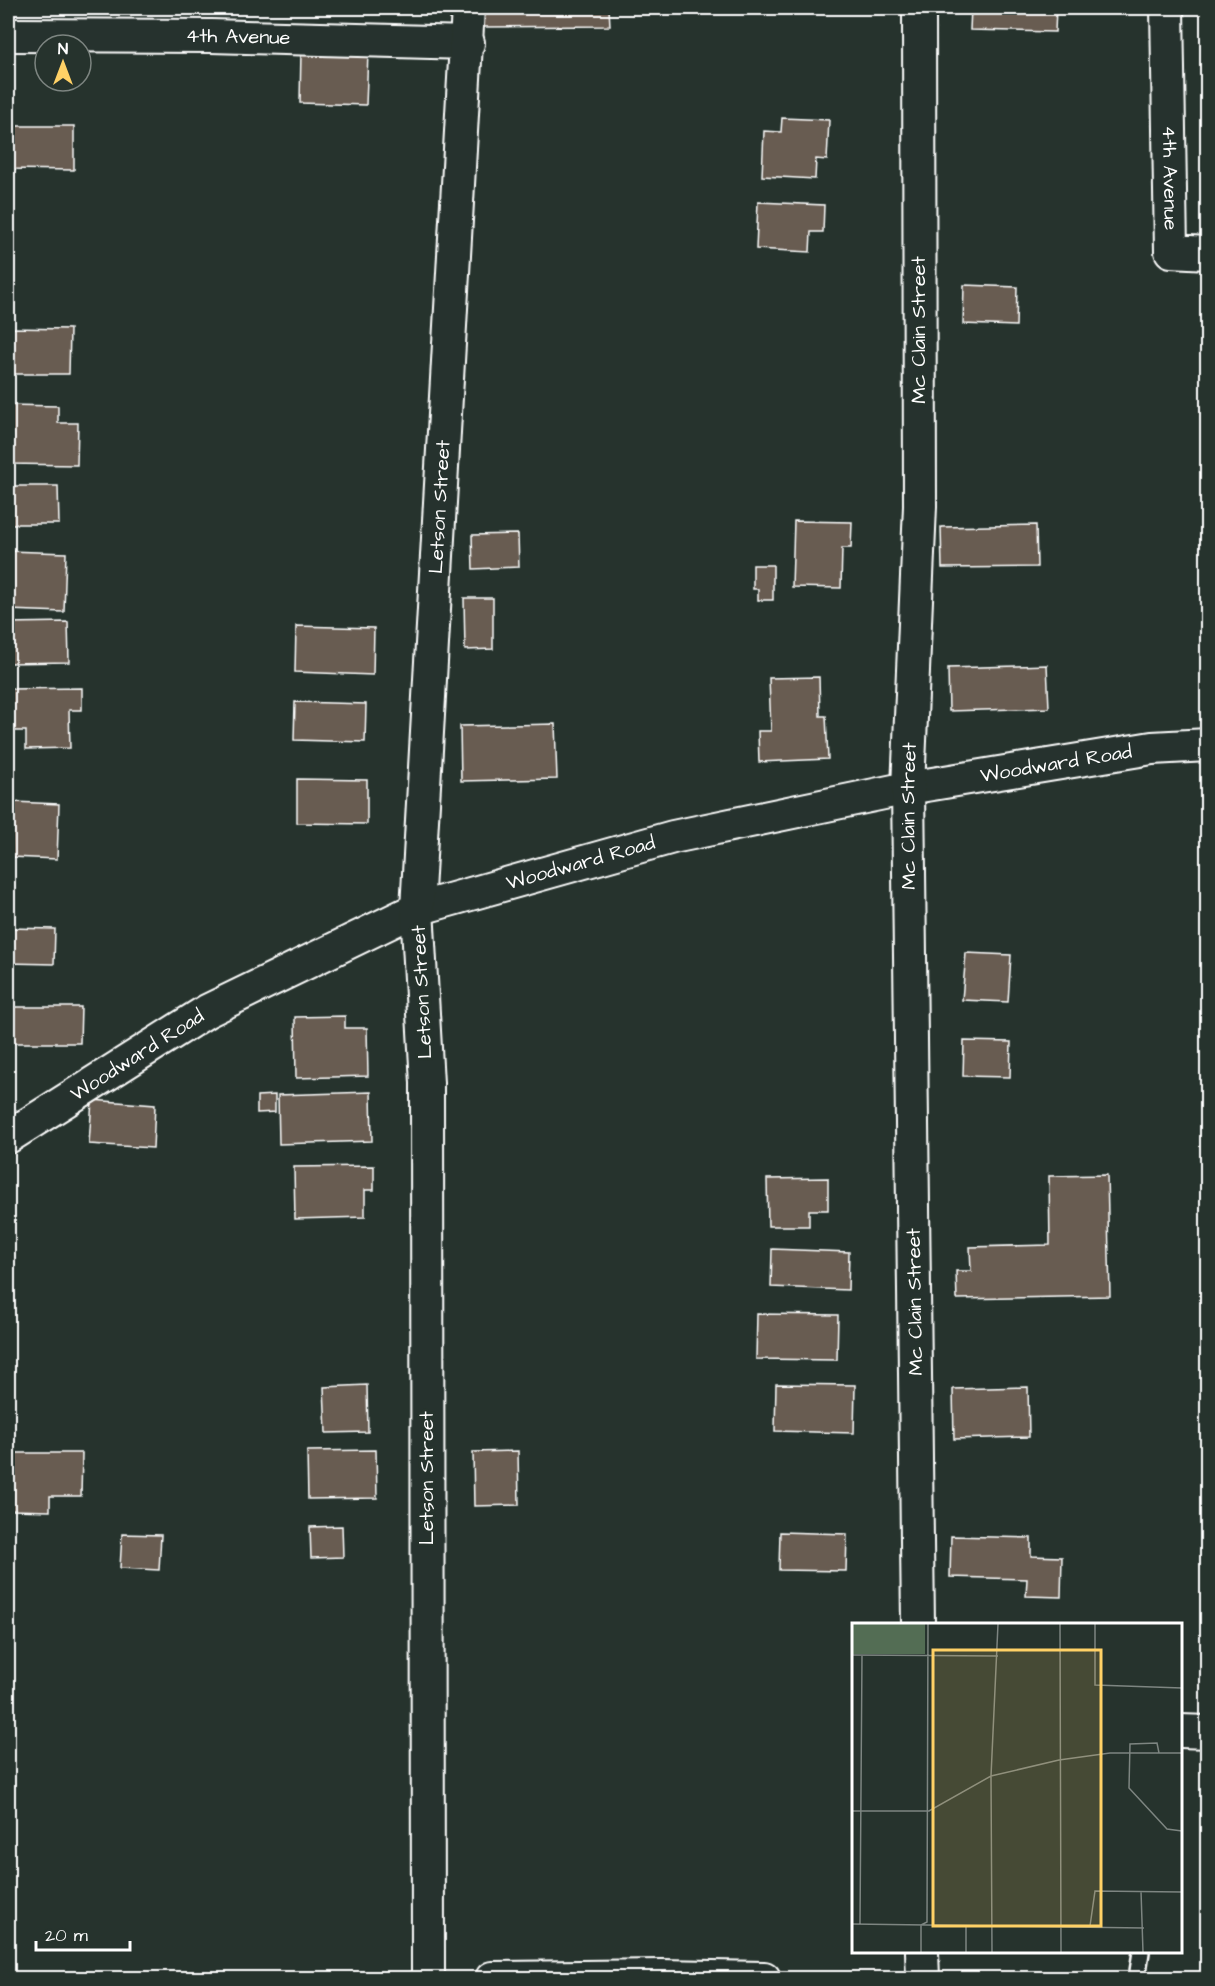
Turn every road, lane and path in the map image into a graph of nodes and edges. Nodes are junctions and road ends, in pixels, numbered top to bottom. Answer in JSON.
{"nodes":[{"id":1,"x":468,"y":8,"type":"edge"},
{"id":2,"x":919,"y":8,"type":"edge"},
{"id":3,"x":1167,"y":8,"type":"edge"},
{"id":4,"x":8,"y":36,"type":"edge"},
{"id":5,"x":468,"y":43,"type":"junction"},
{"id":6,"x":1208,"y":253,"type":"edge"},
{"id":7,"x":1208,"y":745,"type":"edge"},
{"id":8,"x":908,"y":788,"type":"junction"},
{"id":9,"x":417,"y":909,"type":"junction"},
{"id":10,"x":8,"y":1137,"type":"edge"},
{"id":11,"x":918,"y":1623,"type":"edge"},
{"id":12,"x":1182,"y":1731,"type":"edge"},
{"id":13,"x":1208,"y":1732,"type":"edge"},
{"id":14,"x":922,"y":1953,"type":"edge"},
{"id":15,"x":1141,"y":1953,"type":"edge"},
{"id":16,"x":428,"y":1978,"type":"edge"},
{"id":17,"x":492,"y":1978,"type":"edge"},
{"id":18,"x":765,"y":1978,"type":"edge"},
{"id":19,"x":923,"y":1978,"type":"edge"},
{"id":20,"x":1137,"y":1978,"type":"edge"}],
"edges":[{"from":1,"to":5,"type":"street","name":"Letson Street"},
{"from":2,"to":8,"type":"street","name":"Mc Clain Street"},
{"from":3,"to":6,"type":"street","name":"4th Avenue"},
{"from":4,"to":5,"type":"street","name":"4th Avenue"},
{"from":5,"to":9,"type":"street","name":"Letson Street"},
{"from":7,"to":8,"type":"street","name":"Woodward Road"},
{"from":8,"to":9,"type":"street","name":"Woodward Road"},
{"from":8,"to":11,"type":"street","name":"Mc Clain Street"},
{"from":9,"to":10,"type":"street","name":"Woodward Road"},
{"from":9,"to":16,"type":"street","name":"Letson Street"},
{"from":12,"to":13,"type":"street"},
{"from":14,"to":19,"type":"street"},
{"from":15,"to":20,"type":"lane"},
{"from":17,"to":18,"type":"street"}]}
